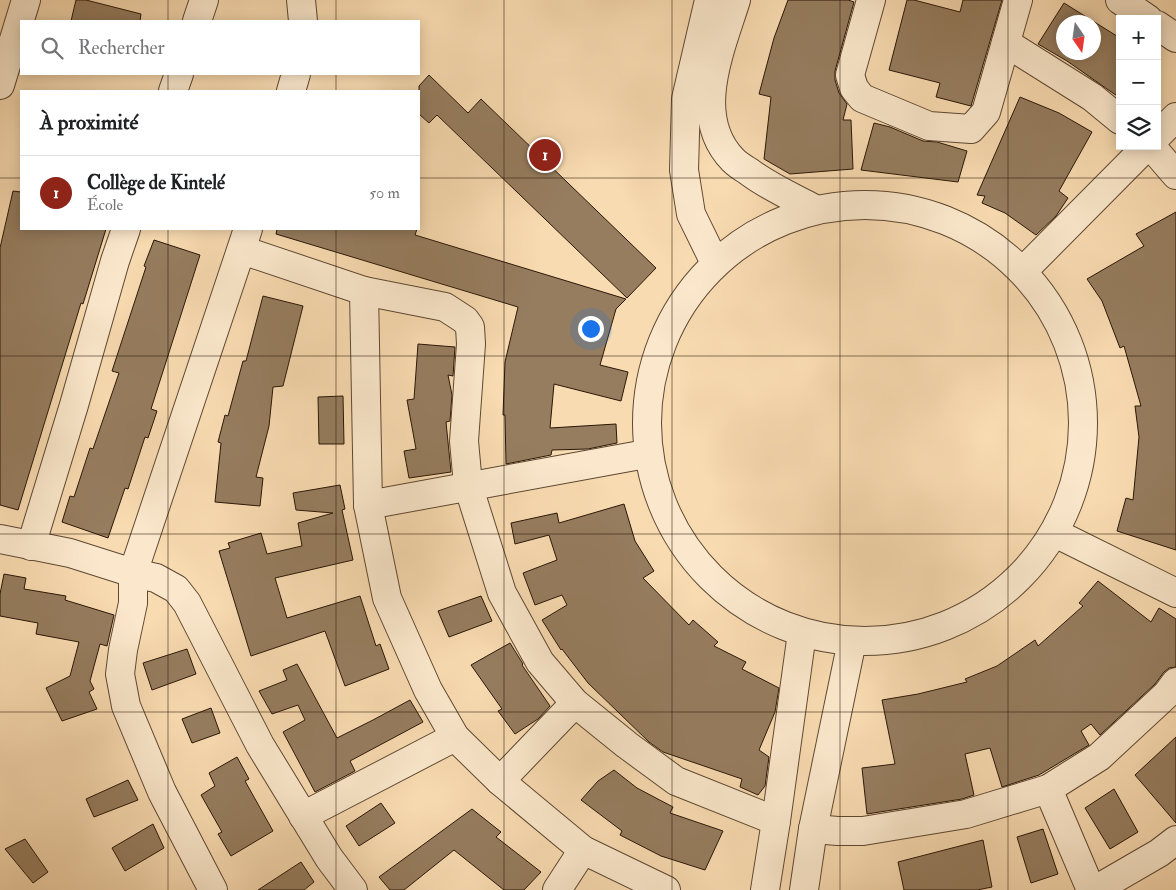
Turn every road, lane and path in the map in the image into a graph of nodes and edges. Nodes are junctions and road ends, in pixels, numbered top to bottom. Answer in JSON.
{"nodes":[{"id":1,"x":26,"y":0,"type":"edge"},
{"id":2,"x":204,"y":0,"type":"edge"},
{"id":3,"x":301,"y":0,"type":"edge"},
{"id":4,"x":709,"y":0,"type":"edge"},
{"id":5,"x":736,"y":0,"type":"edge"},
{"id":6,"x":872,"y":0,"type":"edge"},
{"id":7,"x":1018,"y":0,"type":"edge"},
{"id":8,"x":1120,"y":0,"type":"edge"},
{"id":9,"x":1142,"y":15,"type":"edge"},
{"id":10,"x":197,"y":20,"type":"edge"},
{"id":11,"x":303,"y":20,"type":"edge"},
{"id":12,"x":1161,"y":28,"type":"edge"},
{"id":13,"x":1176,"y":38,"type":"edge"},
{"id":14,"x":1006,"y":43,"type":"junction"},
{"id":15,"x":179,"y":75,"type":"edge"},
{"id":16,"x":296,"y":75,"type":"edge"},
{"id":17,"x":0,"y":85,"type":"edge"},
{"id":18,"x":173,"y":90,"type":"edge"},
{"id":19,"x":291,"y":90,"type":"edge"},
{"id":20,"x":1116,"y":117,"type":"edge"},
{"id":21,"x":1176,"y":117,"type":"edge"},
{"id":22,"x":1161,"y":132,"type":"edge"},
{"id":23,"x":1143,"y":150,"type":"edge"},
{"id":24,"x":1154,"y":150,"type":"edge"},
{"id":25,"x":1176,"y":175,"type":"edge"},
{"id":26,"x":815,"y":209,"type":"junction"},
{"id":27,"x":126,"y":230,"type":"edge"},
{"id":28,"x":245,"y":239,"type":"edge"},
{"id":29,"x":715,"y":263,"type":"junction"},
{"id":30,"x":1024,"y":270,"type":"junction"},
{"id":31,"x":364,"y":291,"type":"junction"},
{"id":32,"x":646,"y":454,"type":"junction"},
{"id":33,"x":468,"y":486,"type":"junction"},
{"id":34,"x":368,"y":505,"type":"junction"},
{"id":35,"x":1054,"y":533,"type":"junction"},
{"id":36,"x":0,"y":539,"type":"edge"},
{"id":37,"x":31,"y":546,"type":"junction"},
{"id":38,"x":133,"y":573,"type":"junction"},
{"id":39,"x":1176,"y":593,"type":"edge"},
{"id":40,"x":802,"y":633,"type":"junction"},
{"id":41,"x":852,"y":641,"type":"junction"},
{"id":42,"x":1176,"y":682,"type":"edge"},
{"id":43,"x":576,"y":702,"type":"junction"},
{"id":44,"x":455,"y":737,"type":"junction"},
{"id":45,"x":500,"y":781,"type":"junction"},
{"id":46,"x":1048,"y":789,"type":"junction"},
{"id":47,"x":303,"y":816,"type":"junction"},
{"id":48,"x":776,"y":820,"type":"junction"},
{"id":49,"x":813,"y":829,"type":"junction"},
{"id":50,"x":1176,"y":840,"type":"edge"},
{"id":51,"x":583,"y":850,"type":"junction"},
{"id":52,"x":214,"y":890,"type":"edge"},
{"id":53,"x":353,"y":890,"type":"edge"},
{"id":54,"x":557,"y":890,"type":"edge"},
{"id":55,"x":666,"y":890,"type":"edge"},
{"id":56,"x":765,"y":890,"type":"edge"},
{"id":57,"x":804,"y":890,"type":"edge"},
{"id":58,"x":1093,"y":890,"type":"edge"}],
"edges":[{"from":1,"to":17,"type":"street"},
{"from":2,"to":10,"type":"street"},
{"from":3,"to":11,"type":"street"},
{"from":4,"to":29,"type":"street"},
{"from":5,"to":26,"type":"street"},
{"from":6,"to":14,"type":"street"},
{"from":7,"to":14,"type":"street"},
{"from":8,"to":9,"type":"street"},
{"from":12,"to":13,"type":"street"},
{"from":14,"to":20,"type":"street"},
{"from":15,"to":18,"type":"street"},
{"from":16,"to":19,"type":"street"},
{"from":21,"to":22,"type":"street"},
{"from":23,"to":30,"type":"street"},
{"from":24,"to":25,"type":"street"},
{"from":26,"to":29,"type":"street"},
{"from":26,"to":30,"type":"street"},
{"from":27,"to":37,"type":"street"},
{"from":28,"to":31,"type":"street"},
{"from":28,"to":38,"type":"street"},
{"from":29,"to":32,"type":"street"},
{"from":30,"to":35,"type":"street"},
{"from":31,"to":33,"type":"street"},
{"from":31,"to":34,"type":"street"},
{"from":32,"to":33,"type":"street"},
{"from":32,"to":40,"type":"street"},
{"from":33,"to":34,"type":"street"},
{"from":33,"to":43,"type":"street"},
{"from":34,"to":44,"type":"street"},
{"from":35,"to":39,"type":"street"},
{"from":35,"to":41,"type":"street"},
{"from":36,"to":37,"type":"street"},
{"from":37,"to":38,"type":"street"},
{"from":38,"to":47,"type":"street"},
{"from":38,"to":52,"type":"street"},
{"from":40,"to":41,"type":"street"},
{"from":40,"to":48,"type":"street"},
{"from":41,"to":49,"type":"street"},
{"from":42,"to":46,"type":"street"},
{"from":43,"to":45,"type":"street"},
{"from":43,"to":48,"type":"street"},
{"from":44,"to":45,"type":"street"},
{"from":44,"to":47,"type":"street"},
{"from":45,"to":51,"type":"street"},
{"from":46,"to":49,"type":"street"},
{"from":46,"to":58,"type":"street"},
{"from":47,"to":53,"type":"street"},
{"from":48,"to":56,"type":"street"},
{"from":49,"to":57,"type":"street"},
{"from":50,"to":58,"type":"street"},
{"from":51,"to":54,"type":"street"},
{"from":51,"to":55,"type":"street"}]}
